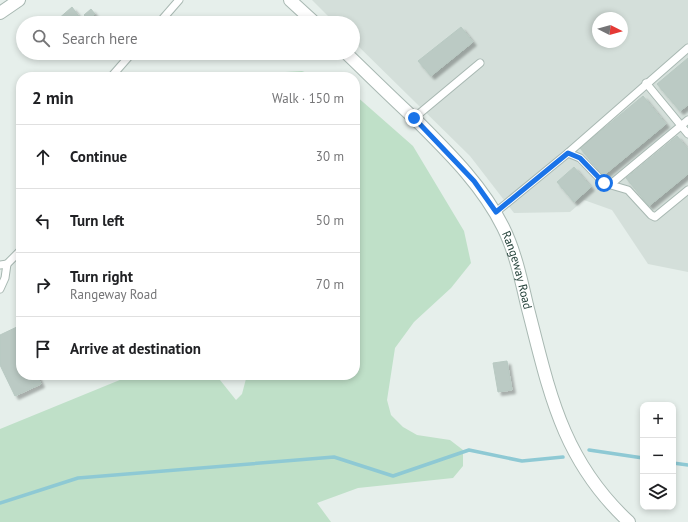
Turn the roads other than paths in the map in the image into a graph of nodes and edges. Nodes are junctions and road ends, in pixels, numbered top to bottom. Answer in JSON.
{"nodes":[{"id":1,"x":19,"y":0,"type":"edge"},
{"id":2,"x":179,"y":0,"type":"edge"},
{"id":3,"x":290,"y":0,"type":"edge"},
{"id":4,"x":0,"y":13,"type":"edge"},
{"id":5,"x":165,"y":16,"type":"edge"},
{"id":6,"x":307,"y":16,"type":"edge"},
{"id":7,"x":688,"y":48,"type":"edge"},
{"id":8,"x":126,"y":60,"type":"edge"},
{"id":9,"x":353,"y":60,"type":"edge"},
{"id":10,"x":480,"y":63,"type":"dead end"},
{"id":11,"x":115,"y":72,"type":"edge"},
{"id":12,"x":646,"y":84,"type":"junction"},
{"id":13,"x":414,"y":118,"type":"junction"},
{"id":14,"x":688,"y":120,"type":"edge"},
{"id":15,"x":681,"y":125,"type":"junction"},
{"id":16,"x":688,"y":134,"type":"edge"},
{"id":17,"x":568,"y":153,"type":"junction"},
{"id":18,"x":610,"y":184,"type":"junction"},
{"id":19,"x":688,"y":190,"type":"edge"},
{"id":20,"x":496,"y":212,"type":"junction"},
{"id":21,"x":16,"y":254,"type":"edge"},
{"id":22,"x":3,"y":265,"type":"edge"},
{"id":23,"x":0,"y":289,"type":"edge"},
{"id":24,"x":629,"y":522,"type":"edge"}],
"edges":[{"from":1,"to":4,"type":"street"},
{"from":2,"to":5,"type":"lane"},
{"from":3,"to":6,"type":"street"},
{"from":7,"to":12,"type":"lane"},
{"from":8,"to":11,"type":"lane"},
{"from":9,"to":13,"type":"street","name":"Rangeway Road"},
{"from":10,"to":13,"type":"lane"},
{"from":12,"to":15,"type":"lane"},
{"from":12,"to":17,"type":"lane"},
{"from":13,"to":20,"type":"street","name":"Rangeway Road"},
{"from":14,"to":15,"type":"lane"},
{"from":15,"to":16,"type":"lane"},
{"from":15,"to":18,"type":"lane"},
{"from":17,"to":18,"type":"lane"},
{"from":17,"to":20,"type":"lane"},
{"from":18,"to":19,"type":"lane"},
{"from":20,"to":24,"type":"street","name":"Rangeway Road"},
{"from":21,"to":22,"type":"lane"},
{"from":22,"to":23,"type":"lane"}]}
